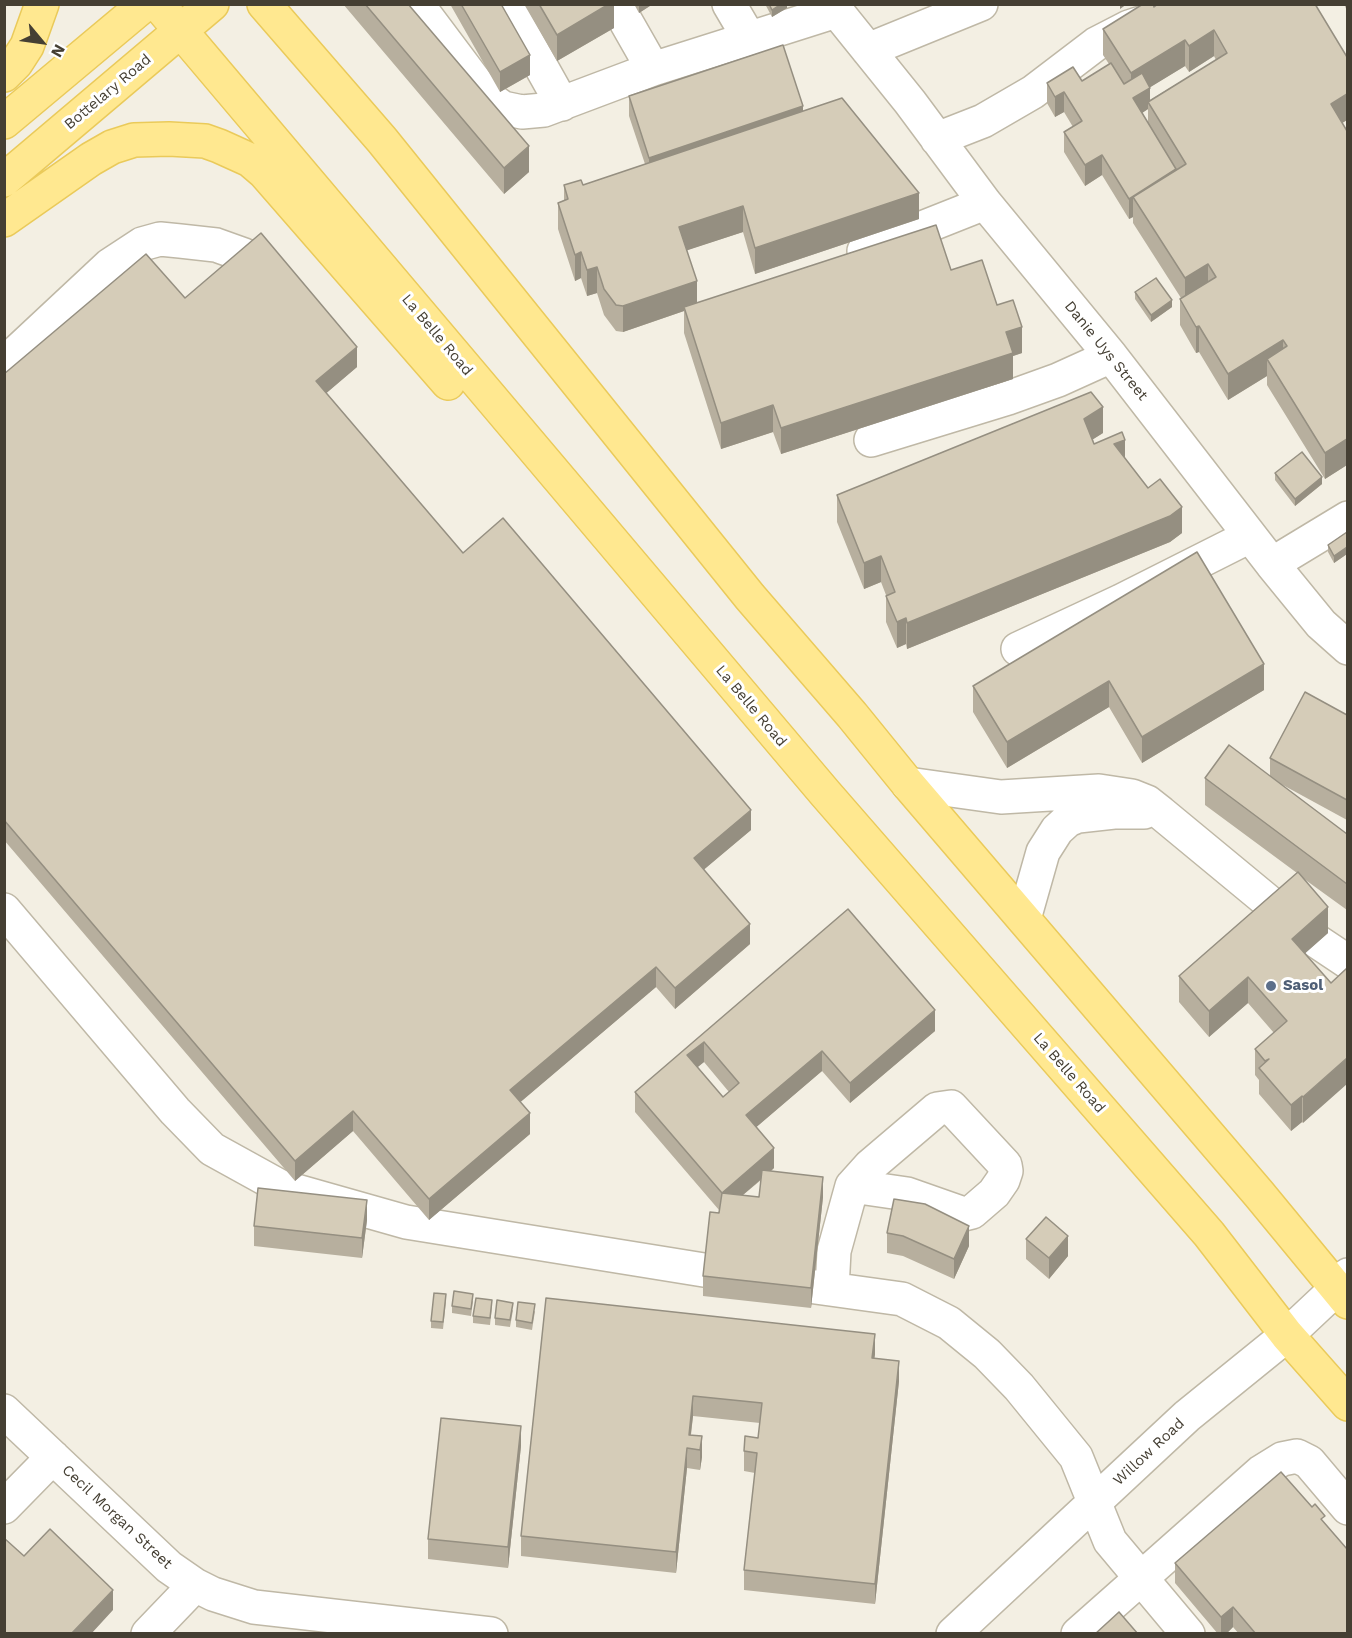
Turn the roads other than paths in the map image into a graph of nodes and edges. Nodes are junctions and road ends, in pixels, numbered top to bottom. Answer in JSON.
{"nodes":[{"id":1,"x":42,"y":4,"type":"edge"},
{"id":2,"x":145,"y":4,"type":"edge"},
{"id":3,"x":158,"y":4,"type":"edge"},
{"id":4,"x":212,"y":4,"type":"edge"},
{"id":5,"x":264,"y":4,"type":"edge"},
{"id":6,"x":417,"y":4,"type":"edge"},
{"id":7,"x":506,"y":4,"type":"edge"},
{"id":8,"x":616,"y":4,"type":"edge"},
{"id":9,"x":729,"y":4,"type":"edge"},
{"id":10,"x":981,"y":4,"type":"edge"},
{"id":11,"x":1199,"y":4,"type":"edge"},
{"id":12,"x":834,"y":8,"type":"edge"},
{"id":13,"x":180,"y":31,"type":"junction"},
{"id":14,"x":749,"y":38,"type":"junction"},
{"id":15,"x":868,"y":50,"type":"junction"},
{"id":16,"x":653,"y":69,"type":"junction"},
{"id":17,"x":4,"y":75,"type":"edge"},
{"id":18,"x":562,"y":104,"type":"junction"},
{"id":19,"x":4,"y":123,"type":"edge"},
{"id":20,"x":937,"y":139,"type":"junction"},
{"id":21,"x":4,"y":180,"type":"edge"},
{"id":22,"x":985,"y":203,"type":"junction"},
{"id":23,"x":4,"y":220,"type":"edge"},
{"id":24,"x":244,"y":255,"type":"edge"},
{"id":25,"x":834,"y":260,"type":"edge"},
{"id":26,"x":1111,"y":356,"type":"junction"},
{"id":27,"x":4,"y":364,"type":"edge"},
{"id":28,"x":871,"y":440,"type":"dead end"},
{"id":29,"x":581,"y":506,"type":"junction"},
{"id":30,"x":1347,"y":518,"type":"edge"},
{"id":31,"x":1250,"y":536,"type":"junction"},
{"id":32,"x":1272,"y":564,"type":"junction"},
{"id":33,"x":1347,"y":648,"type":"edge"},
{"id":34,"x":1018,"y":649,"type":"dead end"},
{"id":35,"x":908,"y":784,"type":"junction"},
{"id":36,"x":1161,"y":813,"type":"junction"},
{"id":37,"x":4,"y":910,"type":"edge"},
{"id":38,"x":1281,"y":913,"type":"edge"},
{"id":39,"x":1024,"y":919,"type":"junction"},
{"id":40,"x":852,"y":1185,"type":"dead end"},
{"id":41,"x":832,"y":1289,"type":"junction"},
{"id":42,"x":1344,"y":1289,"type":"edge"},
{"id":43,"x":1287,"y":1335,"type":"junction"},
{"id":44,"x":1347,"y":1404,"type":"edge"},
{"id":45,"x":4,"y":1411,"type":"edge"},
{"id":46,"x":53,"y":1457,"type":"junction"},
{"id":47,"x":1094,"y":1504,"type":"junction"},
{"id":48,"x":4,"y":1507,"type":"edge"},
{"id":49,"x":1347,"y":1508,"type":"edge"},
{"id":50,"x":1140,"y":1578,"type":"junction"},
{"id":51,"x":195,"y":1585,"type":"junction"},
{"id":52,"x":148,"y":1634,"type":"edge"},
{"id":53,"x":491,"y":1634,"type":"edge"},
{"id":54,"x":953,"y":1634,"type":"edge"},
{"id":55,"x":1078,"y":1634,"type":"edge"},
{"id":56,"x":1188,"y":1634,"type":"edge"}],
"edges":[{"from":1,"to":17,"type":"main road"},
{"from":2,"to":19,"type":"main road"},
{"from":3,"to":13,"type":"main road","name":"La Belle Road"},
{"from":4,"to":13,"type":"main road","name":"Bottelary Road"},
{"from":5,"to":35,"type":"main road"},
{"from":6,"to":18,"type":"street"},
{"from":7,"to":18,"type":"street"},
{"from":8,"to":16,"type":"street"},
{"from":9,"to":14,"type":"street"},
{"from":10,"to":15,"type":"street"},
{"from":11,"to":20,"type":"street"},
{"from":12,"to":14,"type":"street"},
{"from":12,"to":15,"type":"street","name":"Danie Uys Street"},
{"from":13,"to":21,"type":"main road","name":"Bottelary Road"},
{"from":13,"to":29,"type":"main road","name":"La Belle Road"},
{"from":14,"to":16,"type":"street"},
{"from":15,"to":20,"type":"street","name":"Danie Uys Street"},
{"from":16,"to":18,"type":"street"},
{"from":20,"to":22,"type":"street","name":"Danie Uys Street"},
{"from":22,"to":25,"type":"street"},
{"from":22,"to":26,"type":"street","name":"Danie Uys Street"},
{"from":23,"to":29,"type":"main road"},
{"from":24,"to":27,"type":"street"},
{"from":26,"to":28,"type":"street"},
{"from":26,"to":31,"type":"street","name":"Danie Uys Street"},
{"from":29,"to":43,"type":"main road","name":"La Belle Road"},
{"from":30,"to":32,"type":"street"},
{"from":31,"to":32,"type":"street","name":"Danie Uys Street"},
{"from":31,"to":34,"type":"street"},
{"from":32,"to":33,"type":"street","name":"Danie Uys Street"},
{"from":35,"to":36,"type":"street"},
{"from":35,"to":39,"type":"main road"},
{"from":36,"to":38,"type":"street"},
{"from":36,"to":39,"type":"street"},
{"from":37,"to":41,"type":"street"},
{"from":39,"to":42,"type":"main road"},
{"from":40,"to":41,"type":"street"},
{"from":41,"to":47,"type":"street"},
{"from":42,"to":43,"type":"street","name":"Willow Road"},
{"from":43,"to":44,"type":"main road","name":"La Belle Road"},
{"from":43,"to":47,"type":"street","name":"Willow Road"},
{"from":45,"to":46,"type":"street","name":"Cecil Morgan Street"},
{"from":46,"to":48,"type":"street"},
{"from":46,"to":51,"type":"street","name":"Cecil Morgan Street"},
{"from":47,"to":50,"type":"street"},
{"from":47,"to":54,"type":"street","name":"Willow Road"},
{"from":49,"to":50,"type":"street"},
{"from":50,"to":55,"type":"street"},
{"from":50,"to":56,"type":"street"},
{"from":51,"to":52,"type":"street"},
{"from":51,"to":53,"type":"street","name":"Cecil Morgan Street"}]}
